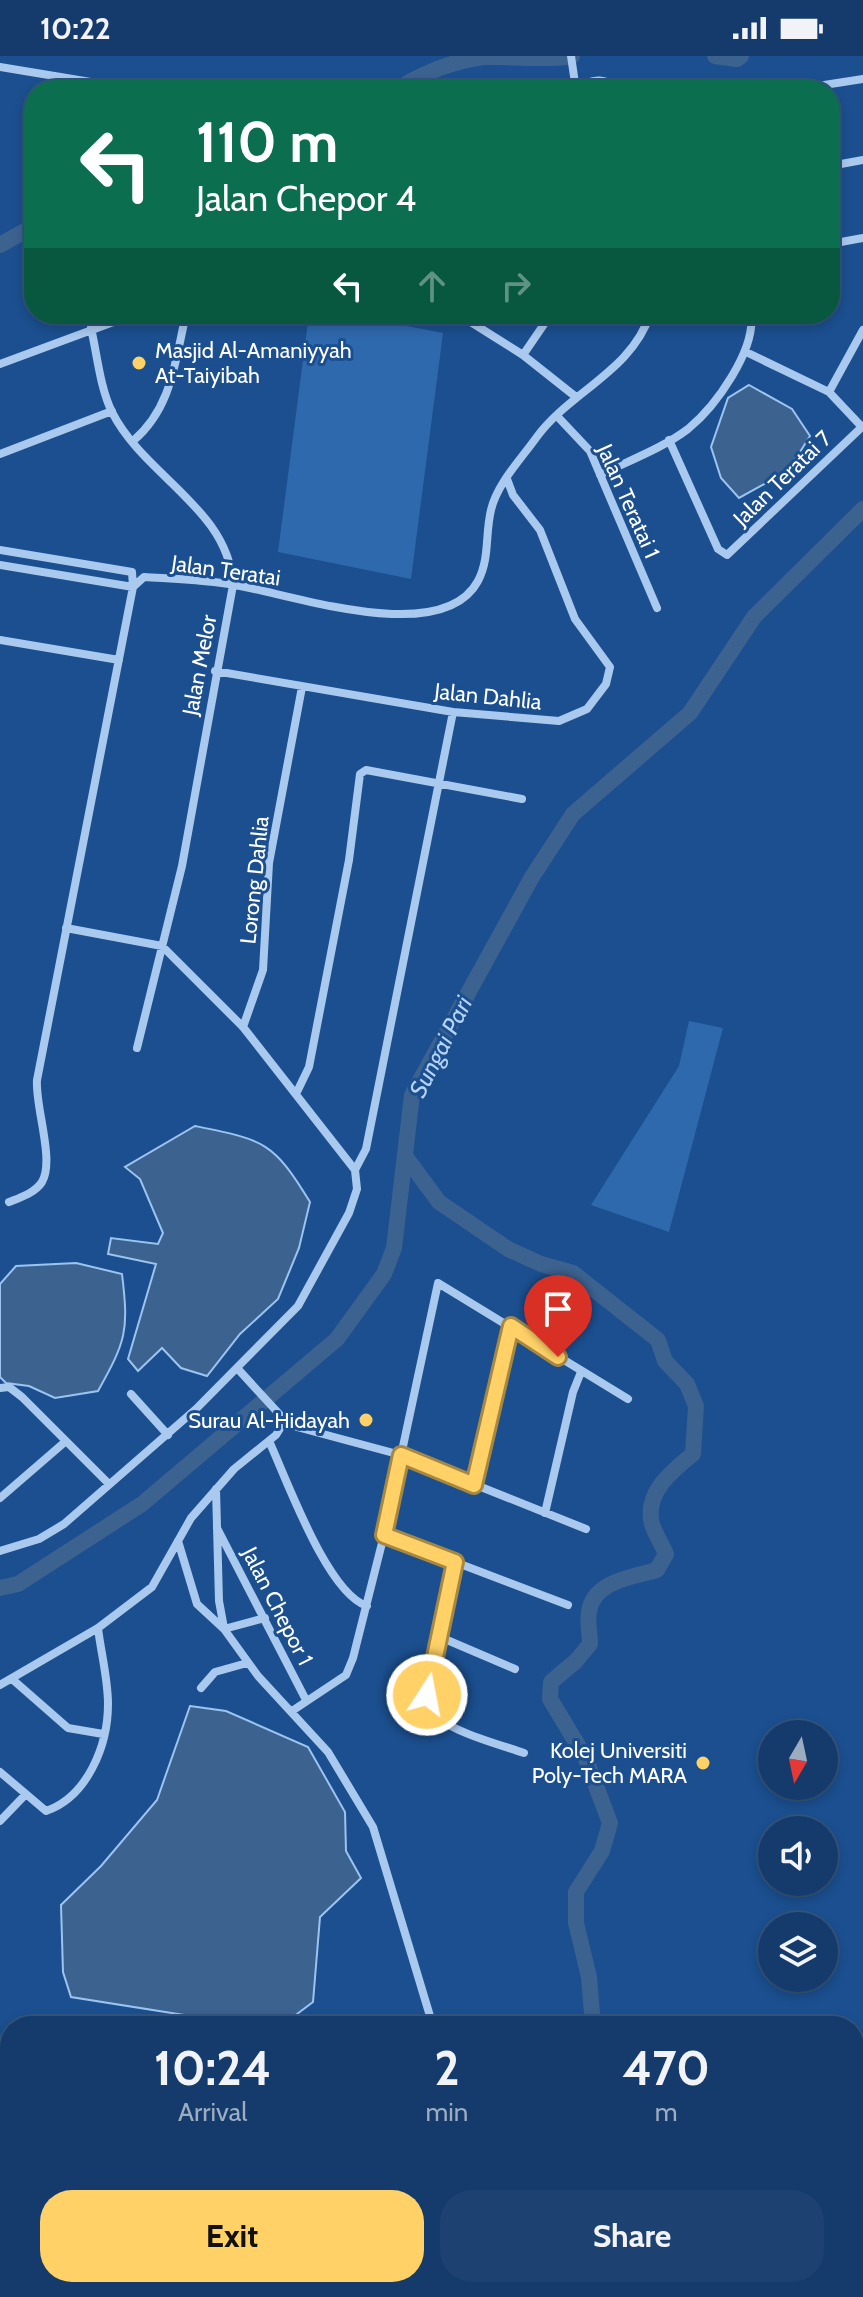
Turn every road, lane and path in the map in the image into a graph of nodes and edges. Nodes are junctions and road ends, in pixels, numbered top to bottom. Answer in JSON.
{"nodes":[{"id":1,"x":571,"y":60,"type":"edge"},
{"id":2,"x":0,"y":67,"type":"edge"},
{"id":3,"x":55,"y":76,"type":"junction"},
{"id":4,"x":863,"y":79,"type":"edge"},
{"id":5,"x":54,"y":80,"type":"edge"},
{"id":6,"x":77,"y":80,"type":"edge"},
{"id":7,"x":574,"y":80,"type":"edge"},
{"id":8,"x":840,"y":83,"type":"edge"},
{"id":9,"x":863,"y":160,"type":"edge"},
{"id":10,"x":840,"y":164,"type":"edge"},
{"id":11,"x":863,"y":238,"type":"edge"},
{"id":12,"x":840,"y":242,"type":"edge"},
{"id":13,"x":104,"y":324,"type":"edge"},
{"id":14,"x":184,"y":324,"type":"edge"},
{"id":15,"x":474,"y":324,"type":"edge"},
{"id":16,"x":544,"y":324,"type":"edge"},
{"id":17,"x":644,"y":324,"type":"edge"},
{"id":18,"x":752,"y":324,"type":"edge"},
{"id":19,"x":91,"y":328,"type":"junction"},
{"id":20,"x":863,"y":330,"type":"edge"},
{"id":21,"x":746,"y":352,"type":"junction"},
{"id":22,"x":523,"y":355,"type":"junction"},
{"id":23,"x":0,"y":364,"type":"edge"},
{"id":24,"x":829,"y":392,"type":"junction"},
{"id":25,"x":576,"y":397,"type":"junction"},
{"id":26,"x":112,"y":411,"type":"junction"},
{"id":27,"x":557,"y":416,"type":"junction"},
{"id":28,"x":862,"y":426,"type":"edge"},
{"id":29,"x":669,"y":440,"type":"junction"},
{"id":30,"x":133,"y":441,"type":"junction"},
{"id":31,"x":0,"y":454,"type":"edge"},
{"id":32,"x":600,"y":475,"type":"junction"},
{"id":33,"x":507,"y":479,"type":"junction"},
{"id":34,"x":0,"y":550,"type":"edge"},
{"id":35,"x":0,"y":565,"type":"edge"},
{"id":36,"x":233,"y":585,"type":"junction"},
{"id":37,"x":133,"y":587,"type":"junction"},
{"id":38,"x":657,"y":608,"type":"dead end"},
{"id":39,"x":0,"y":640,"type":"edge"},
{"id":40,"x":119,"y":660,"type":"junction"},
{"id":41,"x":215,"y":671,"type":"junction"},
{"id":42,"x":302,"y":687,"type":"junction"},
{"id":43,"x":453,"y":712,"type":"junction"},
{"id":44,"x":439,"y":783,"type":"junction"},
{"id":45,"x":522,"y":799,"type":"dead end"},
{"id":46,"x":66,"y":928,"type":"junction"},
{"id":47,"x":162,"y":946,"type":"junction"},
{"id":48,"x":243,"y":1027,"type":"junction"},
{"id":49,"x":137,"y":1048,"type":"dead end"},
{"id":50,"x":296,"y":1094,"type":"junction"},
{"id":51,"x":355,"y":1170,"type":"junction"},
{"id":52,"x":9,"y":1202,"type":"dead end"},
{"id":53,"x":511,"y":1326,"type":"junction"},
{"id":54,"x":237,"y":1368,"type":"junction"},
{"id":55,"x":581,"y":1372,"type":"junction"},
{"id":56,"x":0,"y":1388,"type":"edge"},
{"id":57,"x":131,"y":1394,"type":"dead end"},
{"id":58,"x":628,"y":1399,"type":"dead end"},
{"id":59,"x":282,"y":1423,"type":"junction"},
{"id":60,"x":168,"y":1435,"type":"junction"},
{"id":61,"x":66,"y":1441,"type":"junction"},
{"id":62,"x":269,"y":1441,"type":"junction"},
{"id":63,"x":401,"y":1455,"type":"junction"},
{"id":64,"x":109,"y":1484,"type":"junction"},
{"id":65,"x":474,"y":1485,"type":"junction"},
{"id":66,"x":216,"y":1489,"type":"junction"},
{"id":67,"x":0,"y":1498,"type":"edge"},
{"id":68,"x":545,"y":1513,"type":"junction"},
{"id":69,"x":217,"y":1528,"type":"junction"},
{"id":70,"x":586,"y":1529,"type":"dead end"},
{"id":71,"x":384,"y":1535,"type":"junction"},
{"id":72,"x":178,"y":1541,"type":"junction"},
{"id":73,"x":0,"y":1551,"type":"edge"},
{"id":74,"x":455,"y":1562,"type":"junction"},
{"id":75,"x":568,"y":1605,"type":"dead end"},
{"id":76,"x":367,"y":1606,"type":"junction"},
{"id":77,"x":265,"y":1618,"type":"junction"},
{"id":78,"x":98,"y":1628,"type":"junction"},
{"id":79,"x":224,"y":1629,"type":"junction"},
{"id":80,"x":440,"y":1637,"type":"junction"},
{"id":81,"x":247,"y":1663,"type":"junction"},
{"id":82,"x":515,"y":1669,"type":"dead end"},
{"id":83,"x":12,"y":1679,"type":"junction"},
{"id":84,"x":0,"y":1685,"type":"edge"},
{"id":85,"x":201,"y":1688,"type":"dead end"},
{"id":86,"x":306,"y":1700,"type":"junction"},
{"id":87,"x":292,"y":1711,"type":"junction"},
{"id":88,"x":103,"y":1734,"type":"junction"},
{"id":89,"x":524,"y":1753,"type":"dead end"},
{"id":90,"x":0,"y":1772,"type":"edge"},
{"id":91,"x":26,"y":1794,"type":"junction"},
{"id":92,"x":0,"y":1821,"type":"edge"},
{"id":93,"x":430,"y":2016,"type":"edge"}],
"edges":[{"from":1,"to":7,"type":"street"},
{"from":2,"to":3,"type":"street"},
{"from":3,"to":5,"type":"street"},
{"from":3,"to":6,"type":"street"},
{"from":4,"to":8,"type":"street"},
{"from":9,"to":10,"type":"street"},
{"from":11,"to":12,"type":"street"},
{"from":13,"to":19,"type":"street"},
{"from":14,"to":30,"type":"street"},
{"from":15,"to":22,"type":"street"},
{"from":16,"to":22,"type":"street"},
{"from":17,"to":25,"type":"street","name":"Jalan Teratai"},
{"from":18,"to":21,"type":"street"},
{"from":19,"to":23,"type":"street"},
{"from":19,"to":26,"type":"street","name":"Jalan Melor"},
{"from":20,"to":24,"type":"street"},
{"from":21,"to":24,"type":"street"},
{"from":21,"to":29,"type":"street"},
{"from":22,"to":25,"type":"street"},
{"from":24,"to":28,"type":"street"},
{"from":25,"to":27,"type":"street","name":"Jalan Teratai"},
{"from":26,"to":30,"type":"street","name":"Jalan Melor"},
{"from":26,"to":31,"type":"street"},
{"from":27,"to":32,"type":"street","name":"Jalan Teratai 1"},
{"from":27,"to":33,"type":"street","name":"Jalan Teratai"},
{"from":28,"to":29,"type":"street","name":"Jalan Teratai 7"},
{"from":29,"to":32,"type":"street"},
{"from":30,"to":36,"type":"street","name":"Jalan Melor"},
{"from":32,"to":38,"type":"street","name":"Jalan Teratai 1"},
{"from":33,"to":36,"type":"street","name":"Jalan Teratai"},
{"from":33,"to":43,"type":"street","name":"Jalan Dahlia"},
{"from":34,"to":37,"type":"street"},
{"from":35,"to":37,"type":"street"},
{"from":36,"to":37,"type":"street","name":"Jalan Teratai"},
{"from":36,"to":41,"type":"street","name":"Jalan Melor"},
{"from":37,"to":40,"type":"street"},
{"from":39,"to":40,"type":"street"},
{"from":40,"to":46,"type":"street"},
{"from":41,"to":42,"type":"street","name":"Jalan Dahlia"},
{"from":41,"to":47,"type":"street","name":"Jalan Melor"},
{"from":42,"to":43,"type":"street","name":"Jalan Dahlia"},
{"from":42,"to":48,"type":"street","name":"Lorong Dahlia"},
{"from":43,"to":44,"type":"street"},
{"from":44,"to":45,"type":"street"},
{"from":44,"to":50,"type":"street"},
{"from":44,"to":51,"type":"street"},
{"from":46,"to":47,"type":"street"},
{"from":46,"to":52,"type":"street"},
{"from":47,"to":48,"type":"street"},
{"from":47,"to":49,"type":"street","name":"Jalan Melor"},
{"from":48,"to":50,"type":"street"},
{"from":50,"to":51,"type":"street"},
{"from":51,"to":54,"type":"street"},
{"from":53,"to":55,"type":"street"},
{"from":53,"to":63,"type":"street"},
{"from":53,"to":65,"type":"street"},
{"from":54,"to":59,"type":"street"},
{"from":54,"to":60,"type":"street"},
{"from":55,"to":58,"type":"street"},
{"from":55,"to":68,"type":"street"},
{"from":56,"to":61,"type":"street"},
{"from":57,"to":60,"type":"street"},
{"from":59,"to":62,"type":"street"},
{"from":59,"to":63,"type":"street"},
{"from":60,"to":64,"type":"street"},
{"from":61,"to":64,"type":"street"},
{"from":61,"to":67,"type":"street"},
{"from":62,"to":66,"type":"street"},
{"from":62,"to":76,"type":"street"},
{"from":63,"to":65,"type":"street"},
{"from":63,"to":71,"type":"street"},
{"from":64,"to":73,"type":"street"},
{"from":65,"to":68,"type":"street"},
{"from":66,"to":69,"type":"street","name":"Jalan Chepor 1"},
{"from":66,"to":72,"type":"street"},
{"from":68,"to":70,"type":"street"},
{"from":69,"to":77,"type":"street","name":"Jalan Chepor 1"},
{"from":69,"to":79,"type":"street","name":"Jalan Chepor 1"},
{"from":71,"to":74,"type":"street"},
{"from":71,"to":76,"type":"street"},
{"from":72,"to":78,"type":"street"},
{"from":72,"to":79,"type":"street"},
{"from":74,"to":75,"type":"street"},
{"from":74,"to":80,"type":"street"},
{"from":76,"to":86,"type":"street"},
{"from":77,"to":79,"type":"street"},
{"from":77,"to":86,"type":"street","name":"Jalan Chepor 1"},
{"from":78,"to":83,"type":"street"},
{"from":78,"to":88,"type":"street"},
{"from":79,"to":81,"type":"street"},
{"from":80,"to":82,"type":"street"},
{"from":80,"to":89,"type":"street"},
{"from":81,"to":85,"type":"street"},
{"from":81,"to":87,"type":"street"},
{"from":83,"to":84,"type":"street"},
{"from":83,"to":88,"type":"street"},
{"from":86,"to":87,"type":"street"},
{"from":87,"to":93,"type":"street"},
{"from":88,"to":91,"type":"street"},
{"from":90,"to":91,"type":"street"},
{"from":91,"to":92,"type":"street"}]}
